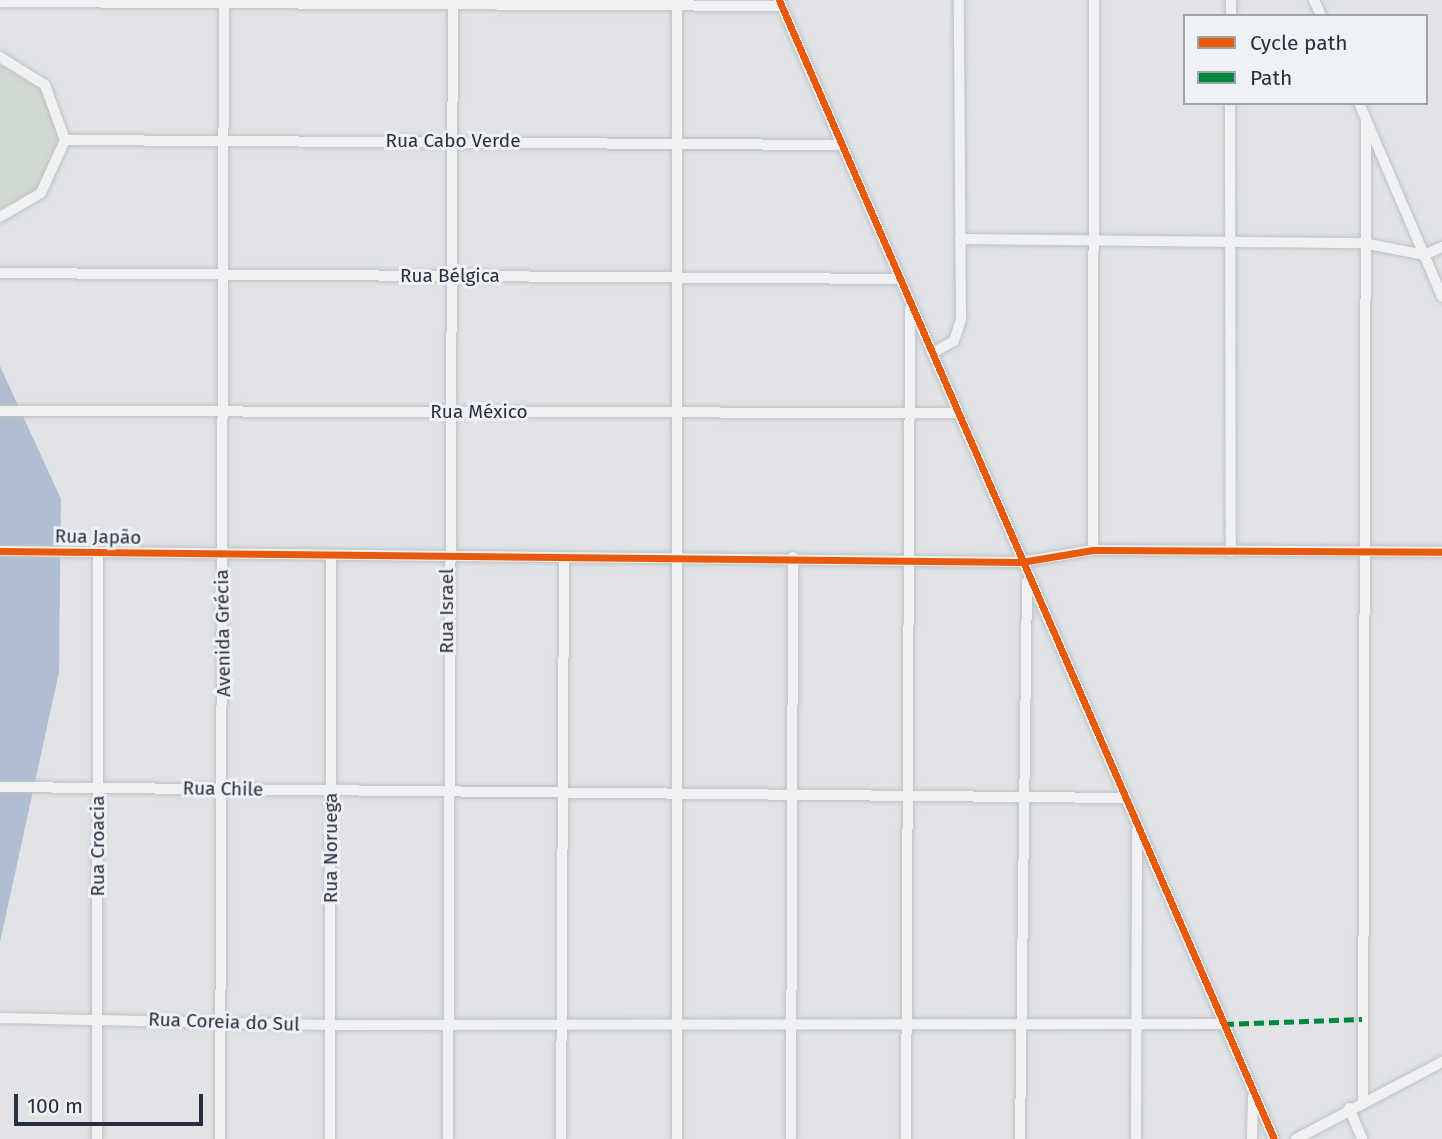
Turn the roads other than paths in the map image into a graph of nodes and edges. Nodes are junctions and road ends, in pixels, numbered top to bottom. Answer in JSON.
{"nodes":[{"id":1,"x":959,"y":0,"type":"edge"},
{"id":2,"x":1094,"y":0,"type":"edge"},
{"id":3,"x":0,"y":2,"type":"edge"},
{"id":4,"x":224,"y":2,"type":"edge"},
{"id":5,"x":453,"y":2,"type":"edge"},
{"id":6,"x":780,"y":3,"type":"edge"},
{"id":7,"x":677,"y":4,"type":"edge"},
{"id":8,"x":0,"y":57,"type":"edge"},
{"id":9,"x":1230,"y":105,"type":"edge"},
{"id":10,"x":1360,"y":105,"type":"edge"},
{"id":11,"x":1366,"y":120,"type":"junction"},
{"id":12,"x":65,"y":140,"type":"junction"},
{"id":13,"x":224,"y":140,"type":"junction"},
{"id":14,"x":677,"y":140,"type":"junction"},
{"id":15,"x":453,"y":142,"type":"junction"},
{"id":16,"x":842,"y":145,"type":"junction"},
{"id":17,"x":0,"y":217,"type":"edge"},
{"id":18,"x":960,"y":239,"type":"junction"},
{"id":19,"x":1095,"y":240,"type":"junction"},
{"id":20,"x":1230,"y":242,"type":"junction"},
{"id":21,"x":1363,"y":243,"type":"junction"},
{"id":22,"x":1442,"y":247,"type":"edge"},
{"id":23,"x":1424,"y":255,"type":"junction"},
{"id":24,"x":0,"y":273,"type":"edge"},
{"id":25,"x":224,"y":276,"type":"junction"},
{"id":26,"x":449,"y":276,"type":"junction"},
{"id":27,"x":679,"y":276,"type":"junction"},
{"id":28,"x":900,"y":279,"type":"junction"},
{"id":29,"x":1442,"y":297,"type":"edge"},
{"id":30,"x":910,"y":304,"type":"junction"},
{"id":31,"x":934,"y":352,"type":"junction"},
{"id":32,"x":0,"y":411,"type":"edge"},
{"id":33,"x":448,"y":412,"type":"junction"},
{"id":34,"x":221,"y":413,"type":"junction"},
{"id":35,"x":958,"y":413,"type":"junction"},
{"id":36,"x":681,"y":414,"type":"junction"},
{"id":37,"x":909,"y":417,"type":"junction"},
{"id":38,"x":1093,"y":550,"type":"junction"},
{"id":39,"x":0,"y":551,"type":"edge"},
{"id":40,"x":98,"y":552,"type":"junction"},
{"id":41,"x":1231,"y":552,"type":"junction"},
{"id":42,"x":1360,"y":552,"type":"junction"},
{"id":43,"x":1442,"y":552,"type":"edge"},
{"id":44,"x":447,"y":555,"type":"junction"},
{"id":45,"x":907,"y":556,"type":"junction"},
{"id":46,"x":222,"y":557,"type":"junction"},
{"id":47,"x":564,"y":557,"type":"junction"},
{"id":48,"x":793,"y":557,"type":"junction"},
{"id":49,"x":331,"y":558,"type":"junction"},
{"id":50,"x":680,"y":558,"type":"junction"},
{"id":51,"x":1021,"y":562,"type":"junction"},
{"id":52,"x":1027,"y":576,"type":"junction"},
{"id":53,"x":0,"y":787,"type":"edge"},
{"id":54,"x":98,"y":787,"type":"junction"},
{"id":55,"x":225,"y":788,"type":"junction"},
{"id":56,"x":331,"y":793,"type":"junction"},
{"id":57,"x":446,"y":793,"type":"junction"},
{"id":58,"x":562,"y":794,"type":"junction"},
{"id":59,"x":791,"y":794,"type":"junction"},
{"id":60,"x":679,"y":795,"type":"junction"},
{"id":61,"x":907,"y":795,"type":"junction"},
{"id":62,"x":1123,"y":797,"type":"junction"},
{"id":63,"x":1023,"y":798,"type":"junction"},
{"id":64,"x":1137,"y":825,"type":"junction"},
{"id":65,"x":0,"y":1018,"type":"edge"},
{"id":66,"x":98,"y":1020,"type":"junction"},
{"id":67,"x":220,"y":1020,"type":"junction"},
{"id":68,"x":678,"y":1022,"type":"junction"},
{"id":69,"x":791,"y":1023,"type":"junction"},
{"id":70,"x":447,"y":1024,"type":"junction"},
{"id":71,"x":561,"y":1024,"type":"junction"},
{"id":72,"x":1020,"y":1024,"type":"junction"},
{"id":73,"x":1224,"y":1024,"type":"junction"},
{"id":74,"x":330,"y":1025,"type":"junction"},
{"id":75,"x":1135,"y":1025,"type":"junction"},
{"id":76,"x":907,"y":1026,"type":"junction"},
{"id":77,"x":1442,"y":1062,"type":"edge"},
{"id":78,"x":1253,"y":1093,"type":"junction"},
{"id":79,"x":1363,"y":1100,"type":"junction"},
{"id":80,"x":1349,"y":1108,"type":"junction"},
{"id":81,"x":97,"y":1139,"type":"edge"},
{"id":82,"x":220,"y":1139,"type":"edge"},
{"id":83,"x":330,"y":1139,"type":"edge"},
{"id":84,"x":448,"y":1139,"type":"edge"},
{"id":85,"x":561,"y":1139,"type":"edge"},
{"id":86,"x":677,"y":1139,"type":"edge"},
{"id":87,"x":791,"y":1139,"type":"edge"},
{"id":88,"x":906,"y":1139,"type":"edge"},
{"id":89,"x":1020,"y":1139,"type":"edge"},
{"id":90,"x":1136,"y":1139,"type":"edge"},
{"id":91,"x":1252,"y":1139,"type":"edge"},
{"id":92,"x":1274,"y":1139,"type":"edge"},
{"id":93,"x":1296,"y":1139,"type":"edge"},
{"id":94,"x":1362,"y":1139,"type":"edge"}],
"edges":[{"from":1,"to":18,"type":"street"},
{"from":2,"to":19,"type":"street"},
{"from":3,"to":4,"type":"street"},
{"from":4,"to":5,"type":"street"},
{"from":4,"to":13,"type":"street","name":"Avenida Grécia"},
{"from":5,"to":7,"type":"street"},
{"from":5,"to":15,"type":"street","name":"Rua Israel"},
{"from":6,"to":7,"type":"street"},
{"from":6,"to":16,"type":"street"},
{"from":7,"to":14,"type":"street"},
{"from":8,"to":12,"type":"street"},
{"from":9,"to":20,"type":"street"},
{"from":10,"to":11,"type":"street"},
{"from":11,"to":21,"type":"street"},
{"from":11,"to":23,"type":"street"},
{"from":12,"to":13,"type":"street","name":"Rua Cabo Verde"},
{"from":12,"to":17,"type":"street"},
{"from":13,"to":15,"type":"street","name":"Rua Cabo Verde"},
{"from":13,"to":25,"type":"street","name":"Avenida Grécia"},
{"from":14,"to":15,"type":"street","name":"Rua Cabo Verde"},
{"from":14,"to":16,"type":"street","name":"Rua Cabo Verde"},
{"from":14,"to":27,"type":"street"},
{"from":15,"to":26,"type":"street","name":"Rua Israel"},
{"from":16,"to":28,"type":"street"},
{"from":18,"to":19,"type":"street"},
{"from":18,"to":31,"type":"street"},
{"from":19,"to":20,"type":"street"},
{"from":19,"to":38,"type":"street"},
{"from":20,"to":21,"type":"street"},
{"from":20,"to":41,"type":"street"},
{"from":21,"to":23,"type":"street"},
{"from":21,"to":42,"type":"street"},
{"from":22,"to":23,"type":"street"},
{"from":23,"to":29,"type":"street"},
{"from":24,"to":25,"type":"street","name":"Rua Bélgica"},
{"from":25,"to":26,"type":"street","name":"Rua Bélgica"},
{"from":25,"to":34,"type":"street","name":"Avenida Grécia"},
{"from":26,"to":27,"type":"street","name":"Rua Bélgica"},
{"from":26,"to":33,"type":"street","name":"Rua Israel"},
{"from":27,"to":28,"type":"street","name":"Rua Bélgica"},
{"from":27,"to":36,"type":"street"},
{"from":28,"to":30,"type":"street"},
{"from":30,"to":31,"type":"street"},
{"from":30,"to":37,"type":"street"},
{"from":31,"to":35,"type":"street"},
{"from":32,"to":34,"type":"street","name":"Rua México"},
{"from":33,"to":34,"type":"street","name":"Rua México"},
{"from":33,"to":36,"type":"street","name":"Rua México"},
{"from":33,"to":44,"type":"street","name":"Rua Israel"},
{"from":34,"to":46,"type":"street","name":"Avenida Grécia"},
{"from":35,"to":37,"type":"street","name":"Rua México"},
{"from":35,"to":51,"type":"street"},
{"from":36,"to":37,"type":"street","name":"Rua México"},
{"from":36,"to":50,"type":"street"},
{"from":37,"to":45,"type":"street"},
{"from":38,"to":41,"type":"street","name":"Rua Japão"},
{"from":38,"to":51,"type":"street","name":"Rua Japão"},
{"from":39,"to":40,"type":"street","name":"Rua Japão"},
{"from":40,"to":46,"type":"street","name":"Rua Japão"},
{"from":40,"to":54,"type":"street","name":"Rua Croacia"},
{"from":41,"to":42,"type":"street","name":"Rua Japão"},
{"from":42,"to":43,"type":"street","name":"Rua Japão"},
{"from":42,"to":79,"type":"street"},
{"from":44,"to":47,"type":"street","name":"Rua Japão"},
{"from":44,"to":49,"type":"street","name":"Rua Japão"},
{"from":44,"to":57,"type":"street","name":"Rua Israel"},
{"from":45,"to":48,"type":"street","name":"Rua Japão"},
{"from":45,"to":51,"type":"street","name":"Rua Japão"},
{"from":45,"to":61,"type":"street"},
{"from":46,"to":49,"type":"street","name":"Rua Japão"},
{"from":46,"to":55,"type":"street","name":"Avenida Grécia"},
{"from":47,"to":50,"type":"street","name":"Rua Japão"},
{"from":47,"to":58,"type":"street"},
{"from":48,"to":50,"type":"street","name":"Rua Japão"},
{"from":48,"to":59,"type":"street"},
{"from":49,"to":56,"type":"street","name":"Rua Noruega"},
{"from":50,"to":60,"type":"street"},
{"from":51,"to":52,"type":"street"},
{"from":52,"to":62,"type":"street"},
{"from":52,"to":63,"type":"street"},
{"from":53,"to":54,"type":"street","name":"Rua Chile"},
{"from":54,"to":55,"type":"street","name":"Rua Chile"},
{"from":54,"to":66,"type":"street","name":"Rua Croacia"},
{"from":55,"to":56,"type":"street","name":"Rua Chile"},
{"from":55,"to":67,"type":"street","name":"Avenida Grécia"},
{"from":56,"to":57,"type":"street","name":"Rua Chile"},
{"from":56,"to":74,"type":"street","name":"Rua Noruega"},
{"from":57,"to":58,"type":"street","name":"Rua Chile"},
{"from":57,"to":70,"type":"street","name":"Rua Israel"},
{"from":58,"to":60,"type":"street","name":"Rua Chile"},
{"from":58,"to":71,"type":"street"},
{"from":59,"to":60,"type":"street","name":"Rua Chile"},
{"from":59,"to":61,"type":"street","name":"Rua Chile"},
{"from":59,"to":69,"type":"street"},
{"from":60,"to":68,"type":"street"},
{"from":61,"to":63,"type":"street","name":"Rua Chile"},
{"from":61,"to":76,"type":"street"},
{"from":62,"to":63,"type":"street","name":"Rua Chile"},
{"from":62,"to":64,"type":"street"},
{"from":63,"to":72,"type":"street"},
{"from":64,"to":73,"type":"street"},
{"from":64,"to":75,"type":"street"},
{"from":65,"to":66,"type":"street","name":"Rua Coreia do Sul"},
{"from":66,"to":67,"type":"street","name":"Rua Coreia do Sul"},
{"from":66,"to":81,"type":"street","name":"Rua Croacia"},
{"from":67,"to":74,"type":"street","name":"Rua Coreia do Sul"},
{"from":67,"to":82,"type":"street","name":"Avenida Grécia"},
{"from":68,"to":69,"type":"street","name":"Rua Coreia do Sul"},
{"from":68,"to":71,"type":"street","name":"Rua Coreia do Sul"},
{"from":68,"to":86,"type":"street"},
{"from":69,"to":76,"type":"street","name":"Rua Coreia do Sul"},
{"from":69,"to":87,"type":"street"},
{"from":70,"to":71,"type":"street","name":"Rua Coreia do Sul"},
{"from":70,"to":74,"type":"street","name":"Rua Coreia do Sul"},
{"from":70,"to":84,"type":"street","name":"Rua Israel"},
{"from":71,"to":85,"type":"street"},
{"from":72,"to":75,"type":"street","name":"Rua Coreia do Sul"},
{"from":72,"to":76,"type":"street","name":"Rua Coreia do Sul"},
{"from":72,"to":89,"type":"street"},
{"from":73,"to":75,"type":"street","name":"Rua Coreia do Sul"},
{"from":73,"to":78,"type":"street"},
{"from":74,"to":83,"type":"street","name":"Rua Noruega"},
{"from":75,"to":90,"type":"street"},
{"from":76,"to":88,"type":"street"},
{"from":77,"to":79,"type":"street"},
{"from":78,"to":91,"type":"street"},
{"from":78,"to":92,"type":"street"},
{"from":79,"to":80,"type":"street"},
{"from":80,"to":93,"type":"street"},
{"from":80,"to":94,"type":"street"}]}
